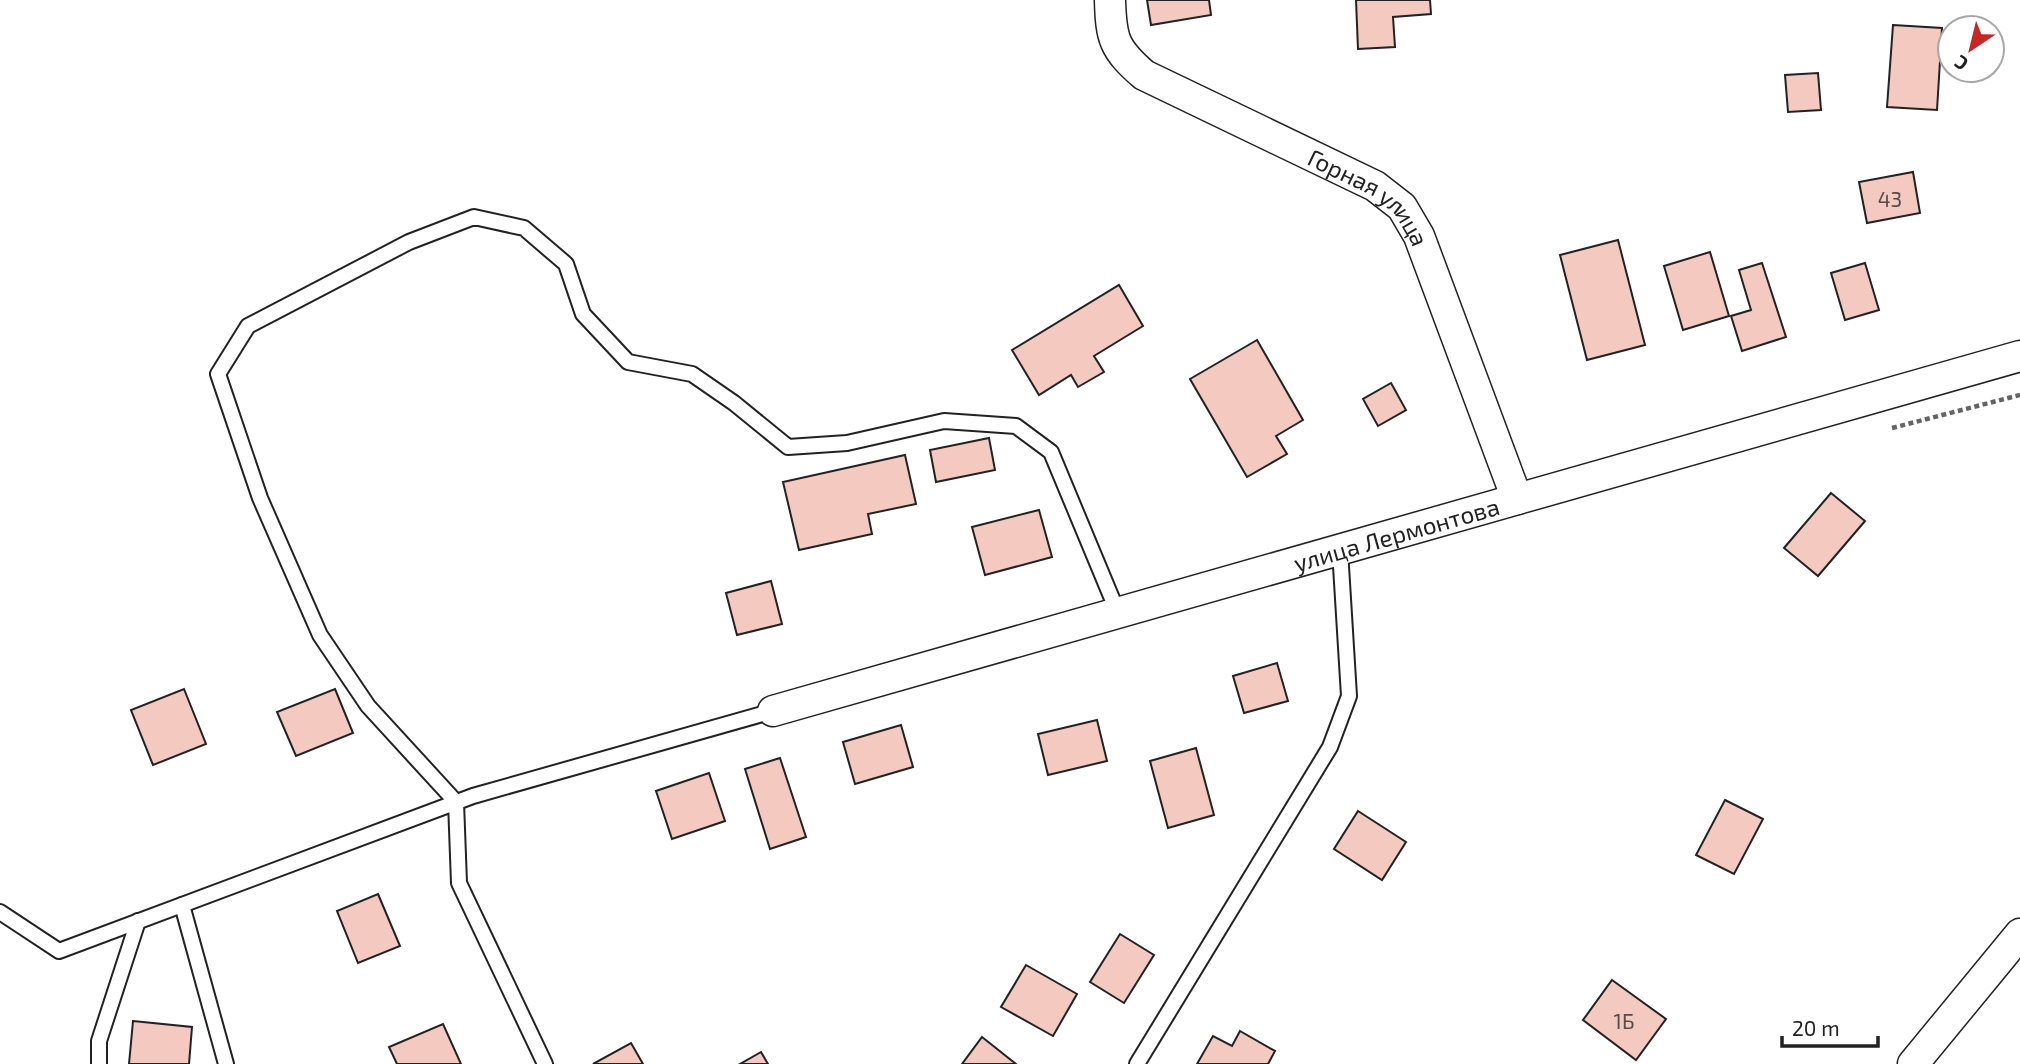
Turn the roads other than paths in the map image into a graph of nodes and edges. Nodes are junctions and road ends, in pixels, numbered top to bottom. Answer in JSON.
{"nodes":[{"id":1,"x":1110,"y":0,"type":"edge"},
{"id":2,"x":2020,"y":356,"type":"edge"},
{"id":3,"x":1517,"y":499,"type":"junction"},
{"id":4,"x":1340,"y":550,"type":"junction"},
{"id":5,"x":1118,"y":613,"type":"junction"},
{"id":6,"x":773,"y":712,"type":"joint"},
{"id":7,"x":456,"y":802,"type":"junction"},
{"id":8,"x":181,"y":905,"type":"junction"},
{"id":9,"x":0,"y":912,"type":"edge"},
{"id":10,"x":138,"y":921,"type":"junction"},
{"id":11,"x":2020,"y":934,"type":"edge"},
{"id":12,"x":99,"y":1064,"type":"edge"},
{"id":13,"x":226,"y":1064,"type":"edge"},
{"id":14,"x":545,"y":1064,"type":"edge"},
{"id":15,"x":1137,"y":1064,"type":"edge"},
{"id":16,"x":1913,"y":1064,"type":"edge"}],
"edges":[{"from":1,"to":3,"type":"street","name":"Горная улица"},
{"from":2,"to":3,"type":"street","name":"улица Лермонтова"},
{"from":3,"to":4,"type":"street","name":"улица Лермонтова"},
{"from":4,"to":5,"type":"street","name":"улица Лермонтова"},
{"from":4,"to":15,"type":"lane"},
{"from":5,"to":6,"type":"street","name":"улица Лермонтова"},
{"from":5,"to":7,"type":"lane"},
{"from":6,"to":7,"type":"lane"},
{"from":7,"to":8,"type":"lane"},
{"from":7,"to":14,"type":"lane"},
{"from":8,"to":10,"type":"lane"},
{"from":8,"to":13,"type":"lane"},
{"from":9,"to":10,"type":"lane"},
{"from":10,"to":12,"type":"lane"},
{"from":11,"to":16,"type":"street"}]}
